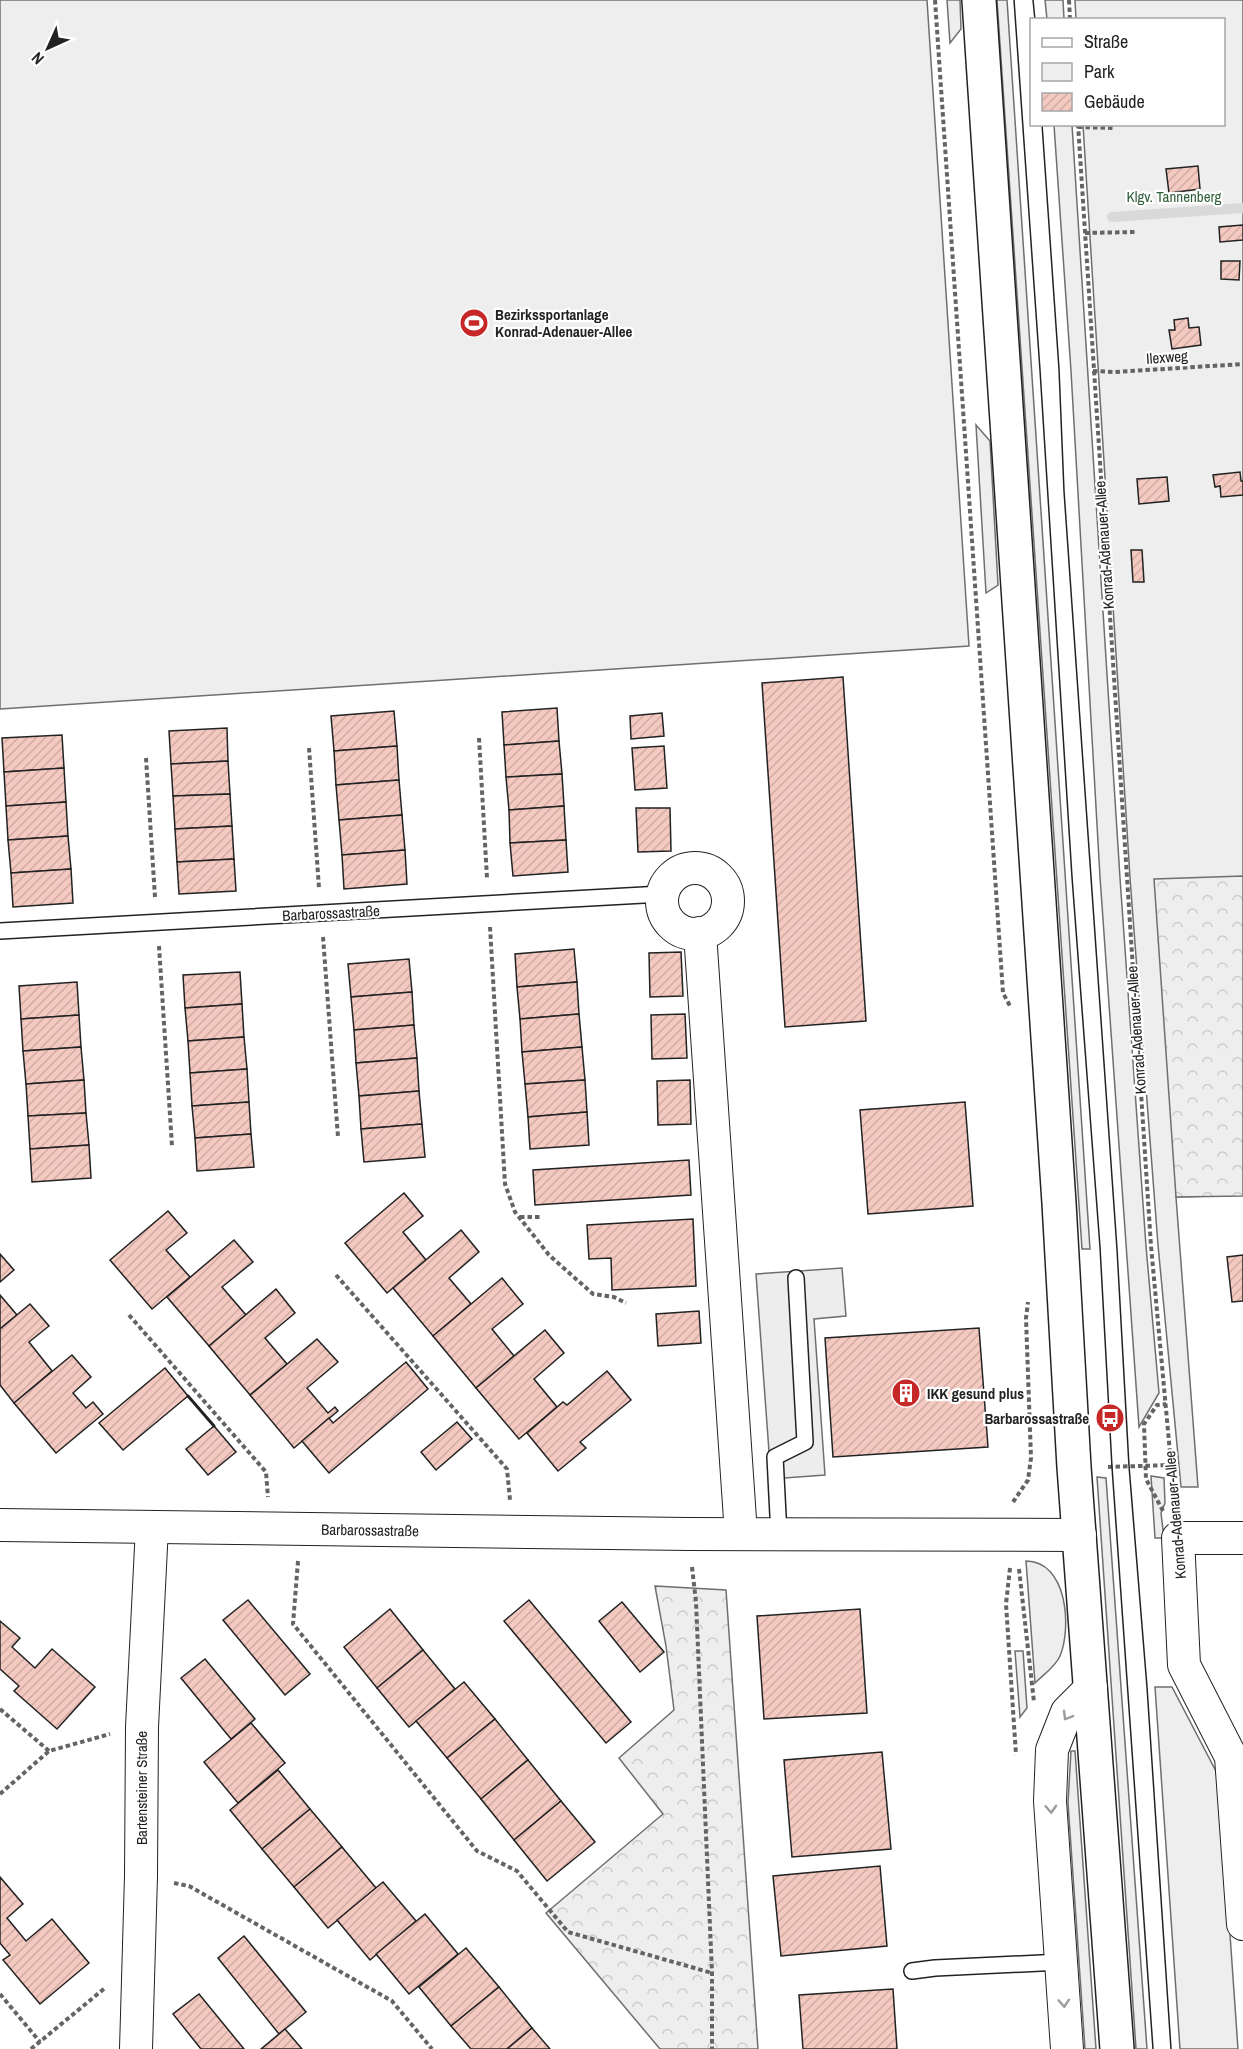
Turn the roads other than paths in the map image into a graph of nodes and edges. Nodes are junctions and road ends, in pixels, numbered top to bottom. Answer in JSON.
{"nodes":[{"id":1,"x":979,"y":0,"type":"edge"},
{"id":2,"x":662,"y":894,"type":"junction"},
{"id":3,"x":0,"y":931,"type":"edge"},
{"id":4,"x":700,"y":933,"type":"junction"},
{"id":5,"x":796,"y":1278,"type":"dead end"},
{"id":6,"x":0,"y":1525,"type":"edge"},
{"id":7,"x":152,"y":1527,"type":"junction"},
{"id":8,"x":741,"y":1534,"type":"junction"},
{"id":9,"x":779,"y":1535,"type":"junction"},
{"id":10,"x":1080,"y":1535,"type":"junction"},
{"id":11,"x":1243,"y":1538,"type":"edge"},
{"id":12,"x":1091,"y":1688,"type":"junction"},
{"id":13,"x":1243,"y":1924,"type":"edge"},
{"id":14,"x":1061,"y":1962,"type":"junction"},
{"id":15,"x":912,"y":1971,"type":"dead end"},
{"id":16,"x":136,"y":2049,"type":"edge"},
{"id":17,"x":1067,"y":2049,"type":"edge"},
{"id":18,"x":1117,"y":2049,"type":"edge"}],
"edges":[{"from":1,"to":10,"type":"main road"},
{"from":2,"to":3,"type":"lane","name":"Barbarossastraße"},
{"from":2,"to":4,"type":"street"},
{"from":2,"to":4,"type":"street"},
{"from":4,"to":8,"type":"street"},
{"from":5,"to":9,"type":"lane"},
{"from":6,"to":7,"type":"street","name":"Barbarossastraße"},
{"from":7,"to":8,"type":"street","name":"Barbarossastraße"},
{"from":7,"to":16,"type":"street","name":"Bartensteiner Straße"},
{"from":8,"to":9,"type":"street","name":"Barbarossastraße"},
{"from":9,"to":10,"type":"street","name":"Barbarossastraße"},
{"from":10,"to":12,"type":"main road"},
{"from":11,"to":13,"type":"street","name":"Konrad-Adenauer-Allee"},
{"from":12,"to":14,"type":"street","one_way":true},
{"from":12,"to":18,"type":"main road"},
{"from":14,"to":15,"type":"lane"},
{"from":14,"to":17,"type":"street","one_way":true}]}
